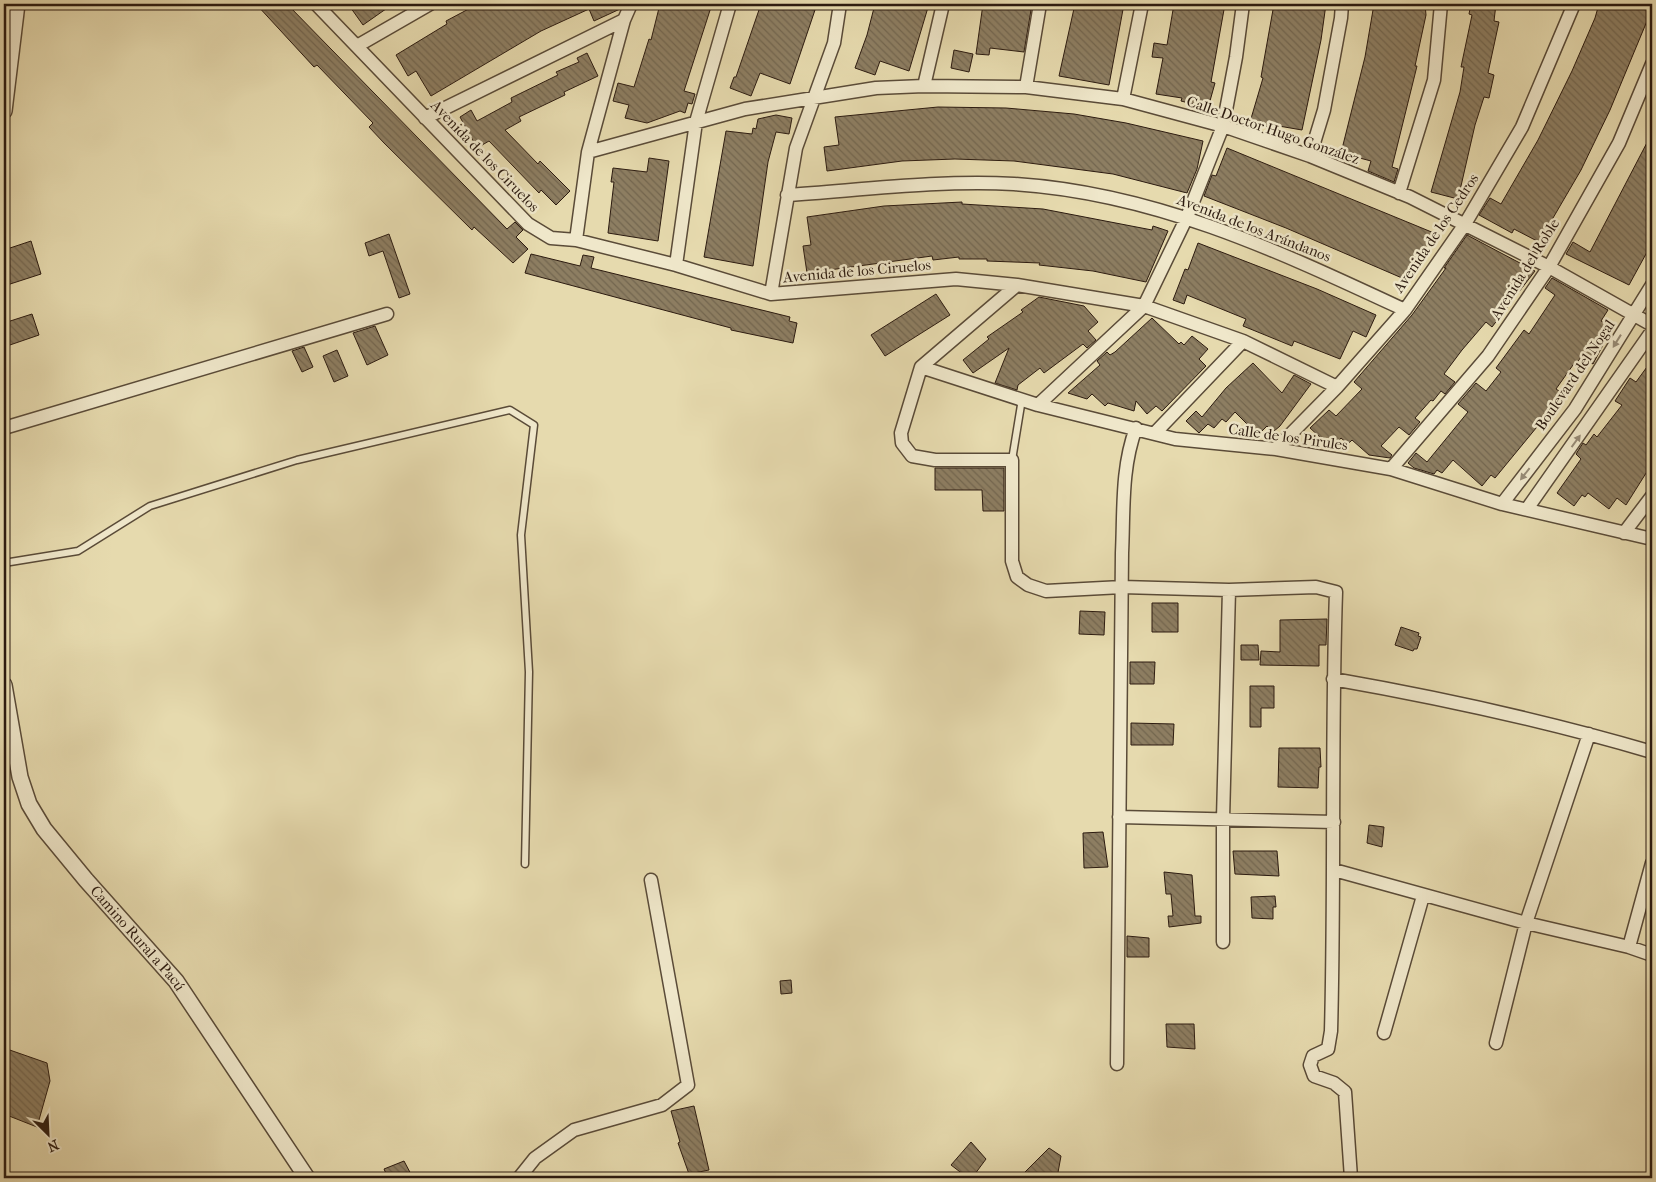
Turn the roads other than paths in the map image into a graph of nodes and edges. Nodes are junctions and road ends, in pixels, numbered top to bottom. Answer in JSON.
{"nodes":[{"id":1,"x":16,"y":4,"type":"edge"},
{"id":2,"x":316,"y":4,"type":"edge"},
{"id":3,"x":430,"y":4,"type":"edge"},
{"id":4,"x":631,"y":4,"type":"edge"},
{"id":5,"x":730,"y":4,"type":"edge"},
{"id":6,"x":840,"y":4,"type":"edge"},
{"id":7,"x":943,"y":4,"type":"edge"},
{"id":8,"x":1040,"y":4,"type":"edge"},
{"id":9,"x":1142,"y":4,"type":"edge"},
{"id":10,"x":1243,"y":4,"type":"edge"},
{"id":11,"x":1342,"y":4,"type":"edge"},
{"id":12,"x":1441,"y":4,"type":"edge"},
{"id":13,"x":1574,"y":4,"type":"edge"},
{"id":14,"x":624,"y":20,"type":"junction"},
{"id":15,"x":357,"y":46,"type":"junction"},
{"id":16,"x":1652,"y":64,"type":"edge"},
{"id":17,"x":924,"y":86,"type":"junction"},
{"id":18,"x":1026,"y":87,"type":"junction"},
{"id":19,"x":815,"y":98,"type":"junction"},
{"id":20,"x":1123,"y":99,"type":"junction"},
{"id":21,"x":4,"y":111,"type":"edge"},
{"id":22,"x":425,"y":118,"type":"junction"},
{"id":23,"x":696,"y":122,"type":"junction"},
{"id":24,"x":1223,"y":126,"type":"junction"},
{"id":25,"x":588,"y":152,"type":"junction"},
{"id":26,"x":1310,"y":156,"type":"junction"},
{"id":27,"x":1399,"y":193,"type":"junction"},
{"id":28,"x":787,"y":195,"type":"junction"},
{"id":29,"x":1188,"y":217,"type":"junction"},
{"id":30,"x":1465,"y":224,"type":"junction"},
{"id":31,"x":576,"y":240,"type":"junction"},
{"id":32,"x":676,"y":265,"type":"junction"},
{"id":33,"x":1549,"y":267,"type":"junction"},
{"id":34,"x":1016,"y":285,"type":"junction"},
{"id":35,"x":1652,"y":285,"type":"edge"},
{"id":36,"x":771,"y":294,"type":"junction"},
{"id":37,"x":1144,"y":306,"type":"junction"},
{"id":38,"x":1405,"y":310,"type":"junction"},
{"id":39,"x":387,"y":314,"type":"dead end"},
{"id":40,"x":1634,"y":315,"type":"junction"},
{"id":41,"x":1652,"y":325,"type":"edge"},
{"id":42,"x":1652,"y":331,"type":"edge"},
{"id":43,"x":1243,"y":341,"type":"junction"},
{"id":44,"x":921,"y":367,"type":"junction"},
{"id":45,"x":1337,"y":386,"type":"junction"},
{"id":46,"x":1022,"y":399,"type":"junction"},
{"id":47,"x":1038,"y":405,"type":"junction"},
{"id":48,"x":4,"y":428,"type":"edge"},
{"id":49,"x":1136,"y":428,"type":"junction"},
{"id":50,"x":1155,"y":433,"type":"junction"},
{"id":51,"x":1276,"y":449,"type":"junction"},
{"id":52,"x":1012,"y":460,"type":"junction"},
{"id":53,"x":1391,"y":469,"type":"junction"},
{"id":54,"x":1652,"y":496,"type":"edge"},
{"id":55,"x":1502,"y":504,"type":"junction"},
{"id":56,"x":1527,"y":509,"type":"junction"},
{"id":57,"x":1624,"y":533,"type":"junction"},
{"id":58,"x":1652,"y":539,"type":"edge"},
{"id":59,"x":4,"y":563,"type":"edge"},
{"id":60,"x":1122,"y":587,"type":"junction"},
{"id":61,"x":1229,"y":590,"type":"junction"},
{"id":62,"x":1333,"y":679,"type":"junction"},
{"id":63,"x":4,"y":685,"type":"edge"},
{"id":64,"x":1589,"y":734,"type":"junction"},
{"id":65,"x":1652,"y":752,"type":"edge"},
{"id":66,"x":1119,"y":817,"type":"junction"},
{"id":67,"x":1223,"y":819,"type":"junction"},
{"id":68,"x":1334,"y":822,"type":"junction"},
{"id":69,"x":1652,"y":863,"type":"edge"},
{"id":70,"x":525,"y":864,"type":"dead end"},
{"id":71,"x":1334,"y":870,"type":"junction"},
{"id":72,"x":651,"y":880,"type":"dead end"},
{"id":73,"x":1423,"y":896,"type":"junction"},
{"id":74,"x":1526,"y":923,"type":"junction"},
{"id":75,"x":1223,"y":942,"type":"dead end"},
{"id":76,"x":1629,"y":947,"type":"junction"},
{"id":77,"x":1652,"y":955,"type":"edge"},
{"id":78,"x":1384,"y":1033,"type":"dead end"},
{"id":79,"x":1496,"y":1043,"type":"dead end"},
{"id":80,"x":1117,"y":1064,"type":"dead end"},
{"id":81,"x":307,"y":1178,"type":"edge"},
{"id":82,"x":519,"y":1178,"type":"edge"},
{"id":83,"x":1351,"y":1178,"type":"edge"}],
"edges":[{"from":1,"to":21,"type":"street"},
{"from":2,"to":15,"type":"street","name":"Avenida de los Ciruelos"},
{"from":3,"to":15,"type":"street"},
{"from":4,"to":14,"type":"street"},
{"from":5,"to":23,"type":"street"},
{"from":6,"to":19,"type":"street"},
{"from":7,"to":17,"type":"street"},
{"from":8,"to":18,"type":"street"},
{"from":9,"to":20,"type":"street"},
{"from":10,"to":24,"type":"street"},
{"from":11,"to":26,"type":"street"},
{"from":12,"to":27,"type":"street"},
{"from":13,"to":30,"type":"street","name":"Avenida de los Cedros"},
{"from":14,"to":22,"type":"street"},
{"from":14,"to":25,"type":"street"},
{"from":15,"to":22,"type":"street","name":"Avenida de los Ciruelos"},
{"from":16,"to":33,"type":"street","name":"Avenida del Roble"},
{"from":17,"to":18,"type":"street","name":"Calle Doctor Hugo González"},
{"from":17,"to":19,"type":"street","name":"Calle Doctor Hugo González"},
{"from":18,"to":20,"type":"street","name":"Calle Doctor Hugo González"},
{"from":19,"to":23,"type":"street","name":"Calle Doctor Hugo González"},
{"from":19,"to":28,"type":"street"},
{"from":20,"to":24,"type":"street","name":"Calle Doctor Hugo González"},
{"from":22,"to":31,"type":"street","name":"Avenida de los Ciruelos"},
{"from":23,"to":25,"type":"street","name":"Calle Doctor Hugo González"},
{"from":23,"to":32,"type":"street"},
{"from":24,"to":26,"type":"street","name":"Calle Doctor Hugo González"},
{"from":24,"to":29,"type":"street"},
{"from":25,"to":31,"type":"street"},
{"from":26,"to":27,"type":"street","name":"Calle Doctor Hugo González"},
{"from":27,"to":30,"type":"street","name":"Calle Doctor Hugo González"},
{"from":28,"to":29,"type":"street","name":"Avenida de los Arándanos"},
{"from":28,"to":36,"type":"street"},
{"from":29,"to":37,"type":"street"},
{"from":29,"to":38,"type":"street","name":"Avenida de los Arándanos"},
{"from":30,"to":33,"type":"street","name":"Calle Doctor Hugo González"},
{"from":30,"to":38,"type":"street","name":"Avenida de los Cedros"},
{"from":31,"to":32,"type":"street","name":"Avenida de los Ciruelos"},
{"from":32,"to":36,"type":"street","name":"Avenida de los Ciruelos"},
{"from":33,"to":40,"type":"street","name":"Calle Doctor Hugo González"},
{"from":33,"to":53,"type":"street","name":"Avenida del Roble"},
{"from":34,"to":36,"type":"street","name":"Avenida de los Ciruelos"},
{"from":34,"to":37,"type":"street","name":"Avenida de los Ciruelos"},
{"from":34,"to":44,"type":"street"},
{"from":35,"to":40,"type":"street","name":"Boulevard del Nogal"},
{"from":37,"to":43,"type":"street","name":"Avenida de los Ciruelos"},
{"from":37,"to":47,"type":"street"},
{"from":38,"to":45,"type":"street","name":"Avenida de los Cedros"},
{"from":39,"to":48,"type":"street"},
{"from":40,"to":41,"type":"street","name":"Calle Doctor Hugo González"},
{"from":40,"to":55,"type":"street","name":"Boulevard del Nogal","one_way":true},
{"from":56,"to":42,"type":"street","one_way":true},
{"from":43,"to":45,"type":"street","name":"Avenida de los Ciruelos"},
{"from":43,"to":50,"type":"street"},
{"from":44,"to":46,"type":"street","name":"Calle de los Pirules"},
{"from":44,"to":52,"type":"street"},
{"from":45,"to":51,"type":"street","name":"Avenida de los Cedros"},
{"from":46,"to":47,"type":"street","name":"Calle de los Pirules"},
{"from":46,"to":52,"type":"lane"},
{"from":47,"to":49,"type":"street","name":"Calle de los Pirules"},
{"from":49,"to":50,"type":"street","name":"Calle de los Pirules"},
{"from":49,"to":60,"type":"street"},
{"from":50,"to":51,"type":"street","name":"Calle de los Pirules"},
{"from":51,"to":53,"type":"street","name":"Calle de los Pirules"},
{"from":52,"to":60,"type":"street"},
{"from":53,"to":55,"type":"street","name":"Calle de los Pirules"},
{"from":54,"to":57,"type":"street"},
{"from":55,"to":56,"type":"street","name":"Calle de los Pirules"},
{"from":56,"to":57,"type":"street","name":"Calle de los Pirules"},
{"from":57,"to":58,"type":"street","name":"Calle de los Pirules"},
{"from":59,"to":70,"type":"lane"},
{"from":60,"to":61,"type":"street"},
{"from":60,"to":66,"type":"street"},
{"from":61,"to":62,"type":"street"},
{"from":61,"to":67,"type":"street"},
{"from":62,"to":64,"type":"street"},
{"from":62,"to":68,"type":"street"},
{"from":63,"to":81,"type":"street","name":"Camino Rural a Pacú"},
{"from":64,"to":65,"type":"street"},
{"from":64,"to":74,"type":"street"},
{"from":66,"to":67,"type":"street"},
{"from":66,"to":80,"type":"street"},
{"from":67,"to":68,"type":"street"},
{"from":67,"to":75,"type":"street"},
{"from":68,"to":71,"type":"street"},
{"from":69,"to":76,"type":"street"},
{"from":71,"to":73,"type":"street"},
{"from":71,"to":83,"type":"street"},
{"from":72,"to":82,"type":"street"},
{"from":73,"to":74,"type":"street"},
{"from":73,"to":78,"type":"street"},
{"from":74,"to":76,"type":"street"},
{"from":74,"to":79,"type":"street"},
{"from":76,"to":77,"type":"street"}]}
